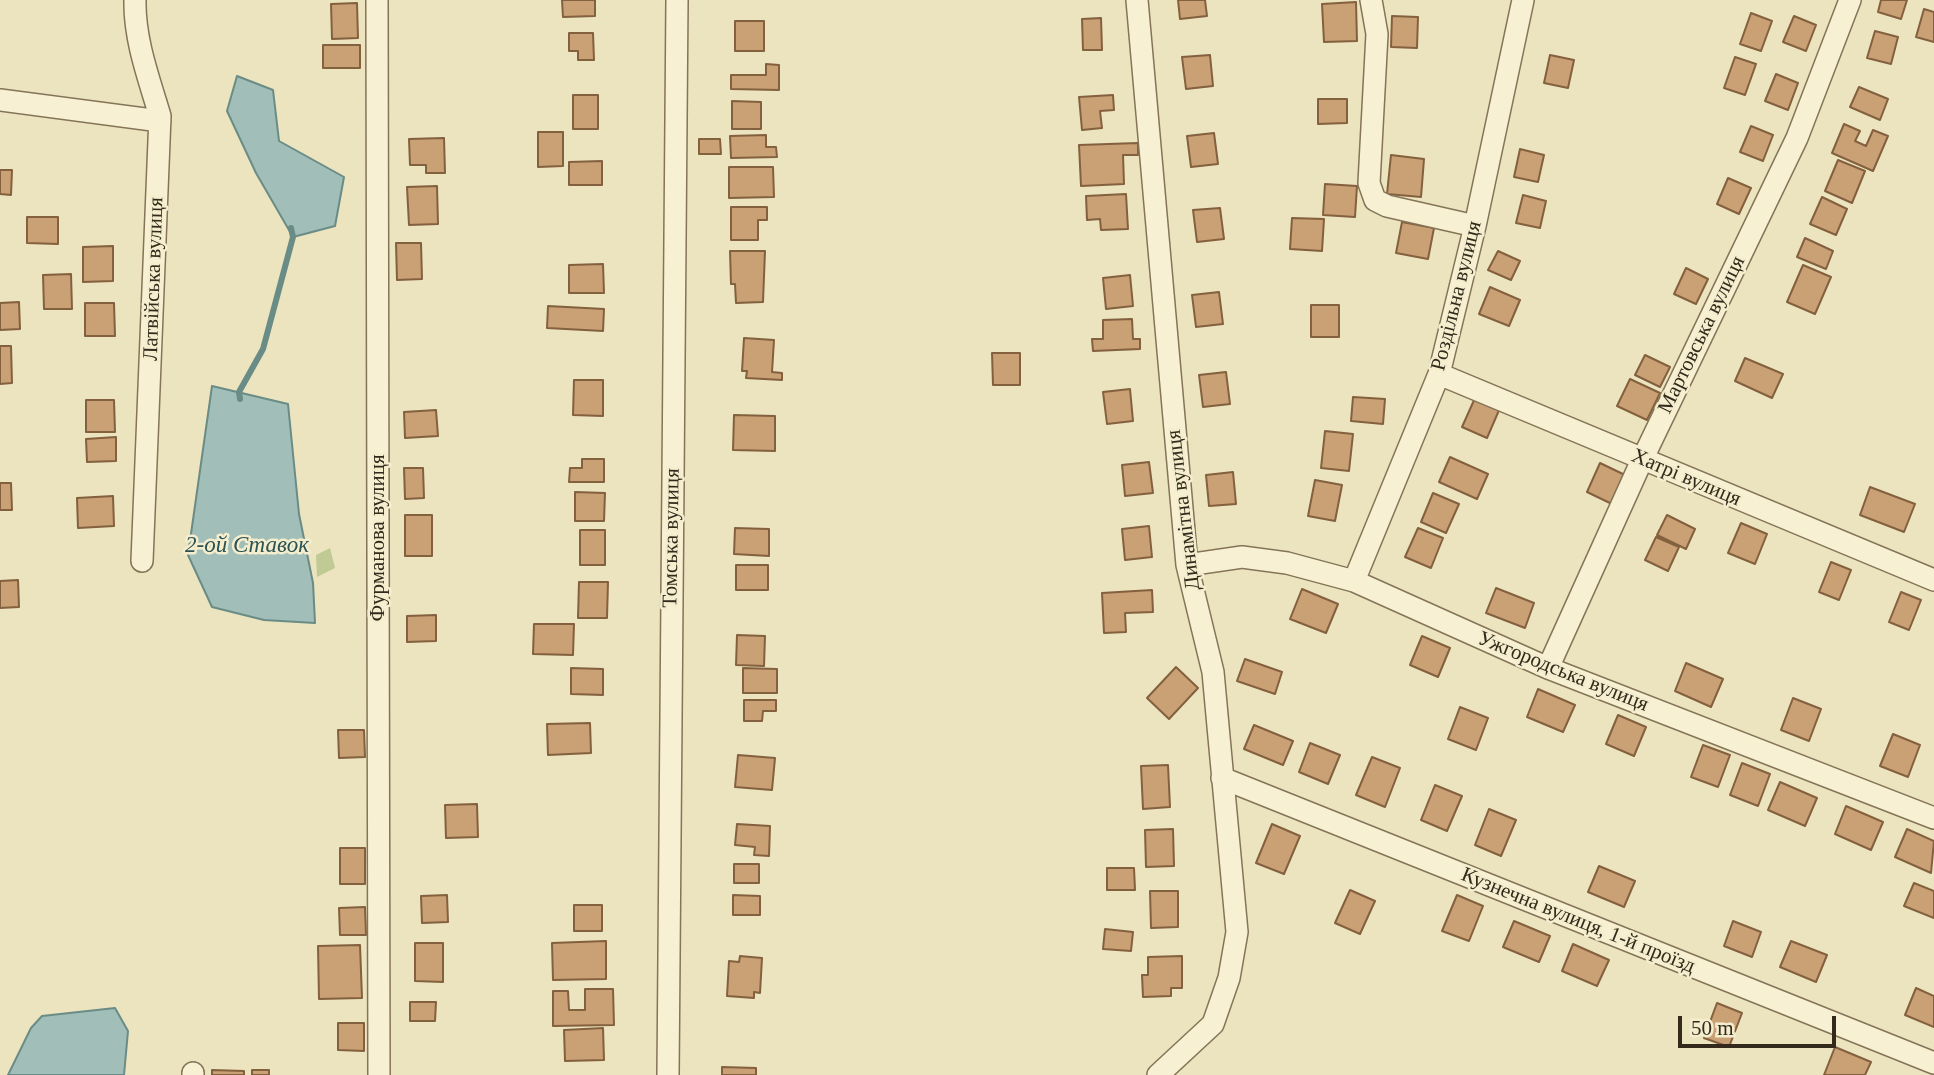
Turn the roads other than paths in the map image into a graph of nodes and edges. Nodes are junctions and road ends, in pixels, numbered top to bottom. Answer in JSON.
{"nodes":[{"id":1,"x":377,"y":0,"type":"edge"},
{"id":2,"x":677,"y":0,"type":"edge"},
{"id":3,"x":1136,"y":0,"type":"edge"},
{"id":4,"x":1371,"y":0,"type":"edge"},
{"id":5,"x":1523,"y":0,"type":"edge"},
{"id":6,"x":1850,"y":0,"type":"edge"},
{"id":7,"x":133,"y":5,"type":"edge"},
{"id":8,"x":0,"y":100,"type":"edge"},
{"id":9,"x":160,"y":121,"type":"junction"},
{"id":10,"x":1475,"y":226,"type":"junction"},
{"id":11,"x":1439,"y":374,"type":"junction"},
{"id":12,"x":1642,"y":460,"type":"junction"},
{"id":13,"x":142,"y":561,"type":"dead end"},
{"id":14,"x":1186,"y":565,"type":"junction"},
{"id":15,"x":1934,"y":580,"type":"edge"},
{"id":16,"x":1354,"y":581,"type":"junction"},
{"id":17,"x":1548,"y":668,"type":"junction"},
{"id":18,"x":1222,"y":778,"type":"junction"},
{"id":19,"x":1934,"y":818,"type":"edge"},
{"id":20,"x":1934,"y":1063,"type":"edge"},
{"id":21,"x":379,"y":1075,"type":"edge"},
{"id":22,"x":668,"y":1075,"type":"edge"},
{"id":23,"x":1158,"y":1075,"type":"edge"}],
"edges":[{"from":1,"to":21,"type":"street","name":"Фурманова вулиця"},
{"from":2,"to":22,"type":"street","name":"Томська вулиця"},
{"from":3,"to":14,"type":"street","name":"Динамітна вулиця"},
{"from":4,"to":10,"type":"street"},
{"from":5,"to":10,"type":"street","name":"Роздільна вулиця"},
{"from":6,"to":12,"type":"street","name":"Мартовська вулиця"},
{"from":7,"to":9,"type":"street","name":"Латвiйська вулиця"},
{"from":8,"to":9,"type":"street"},
{"from":9,"to":13,"type":"street","name":"Латвiйська вулиця"},
{"from":10,"to":11,"type":"street","name":"Роздільна вулиця"},
{"from":11,"to":12,"type":"street","name":"Хатрі вулиця"},
{"from":11,"to":16,"type":"street","name":"Роздільна вулиця"},
{"from":12,"to":15,"type":"street","name":"Хатрі вулиця"},
{"from":12,"to":17,"type":"street","name":"Мартовська вулиця"},
{"from":14,"to":16,"type":"street","name":"Ужгородська вулиця"},
{"from":14,"to":18,"type":"street","name":"Динамітна вулиця"},
{"from":16,"to":17,"type":"street","name":"Ужгородська вулиця"},
{"from":17,"to":19,"type":"street","name":"Ужгородська вулиця"},
{"from":18,"to":20,"type":"street","name":"Кузнечна вулиця, 1-й проїзд"},
{"from":18,"to":23,"type":"street","name":"Динамітна вулиця"}]}
